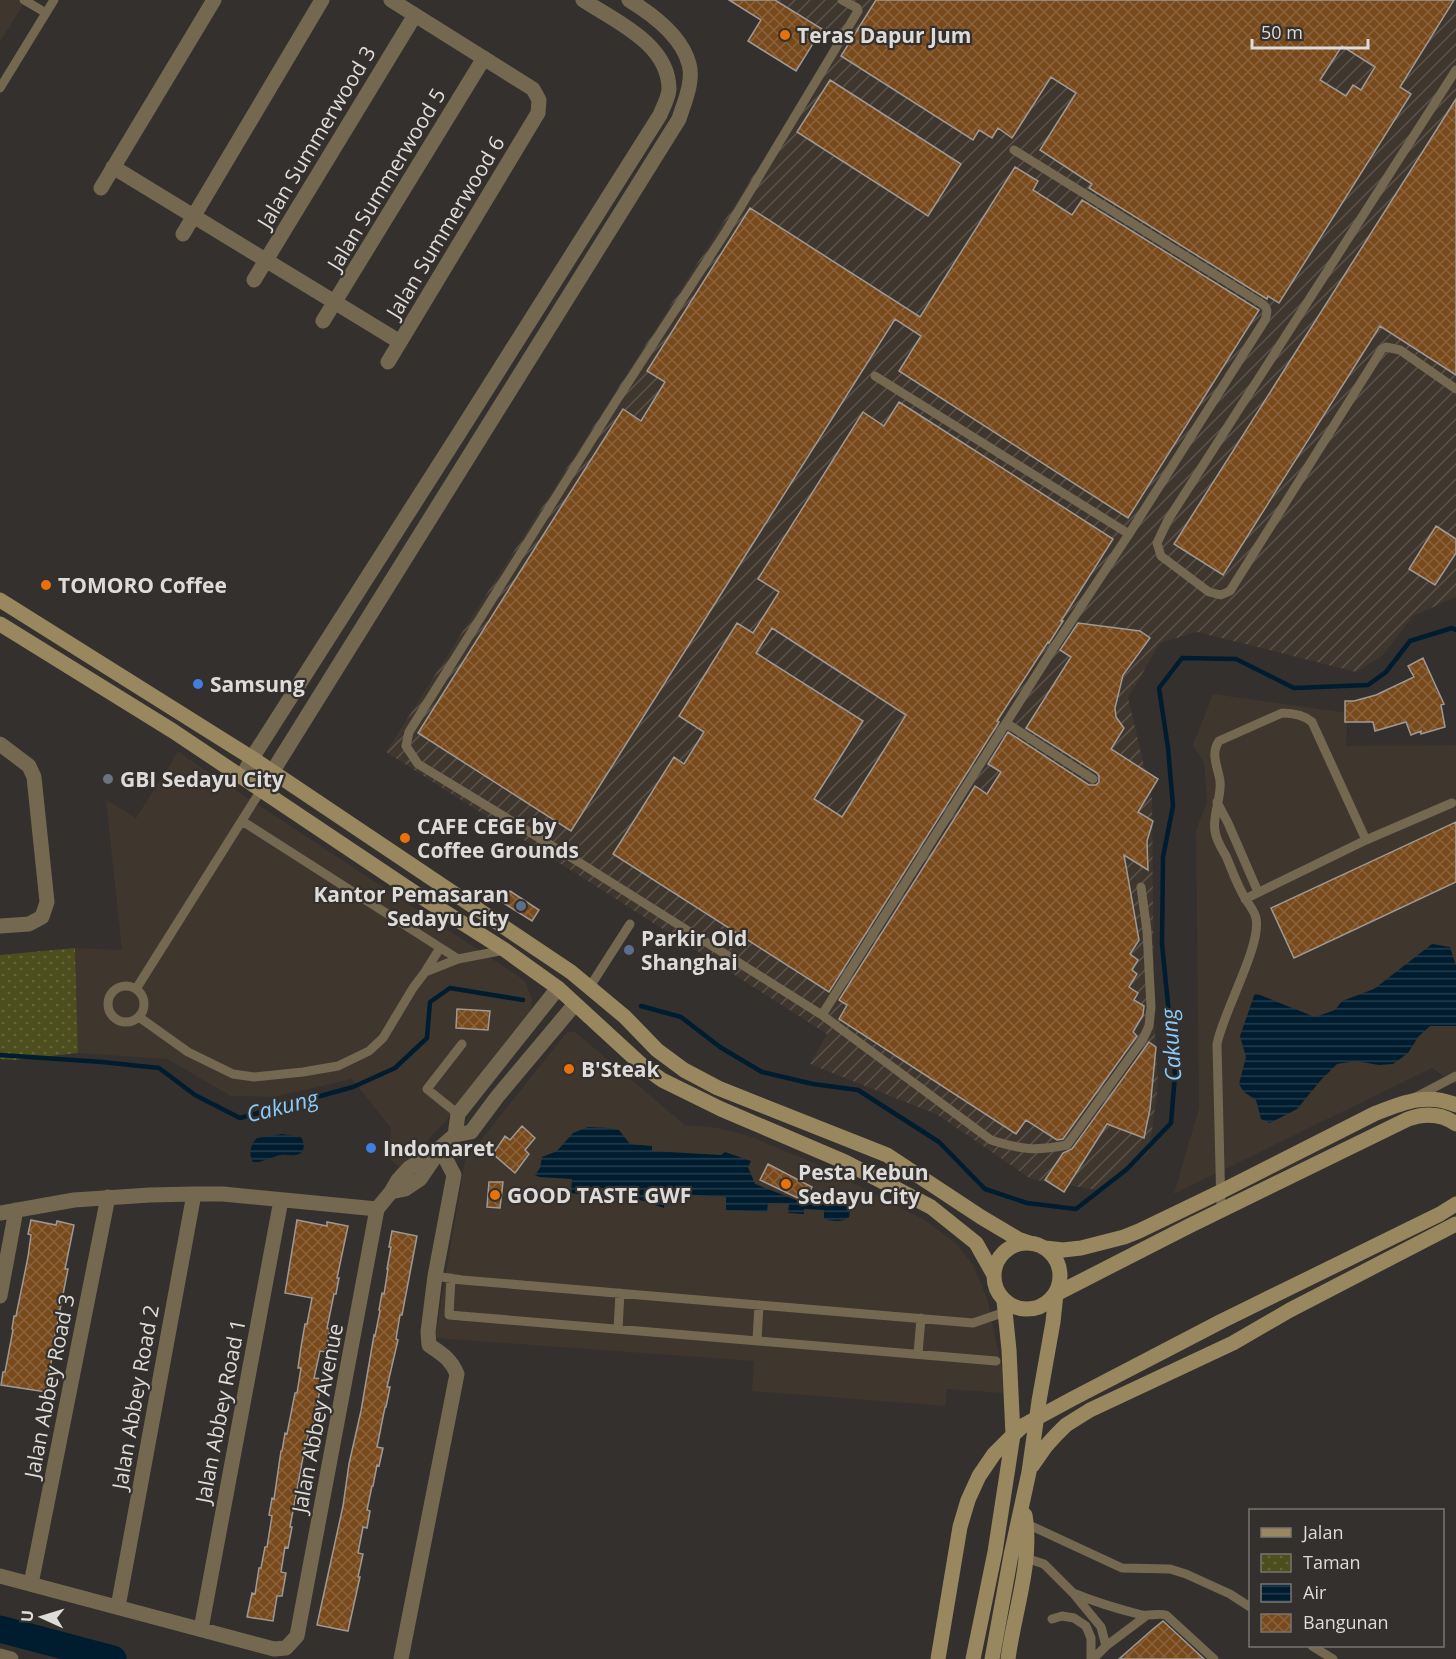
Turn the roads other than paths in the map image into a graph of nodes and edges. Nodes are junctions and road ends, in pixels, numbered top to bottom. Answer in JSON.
{"nodes":[{"id":1,"x":24,"y":0,"type":"edge"},
{"id":2,"x":54,"y":0,"type":"edge"},
{"id":3,"x":214,"y":0,"type":"edge"},
{"id":4,"x":322,"y":0,"type":"edge"},
{"id":5,"x":391,"y":0,"type":"edge"},
{"id":6,"x":583,"y":0,"type":"edge"},
{"id":7,"x":629,"y":0,"type":"edge"},
{"id":8,"x":842,"y":0,"type":"edge"},
{"id":9,"x":46,"y":13,"type":"junction"},
{"id":10,"x":415,"y":15,"type":"junction"},
{"id":11,"x":484,"y":58,"type":"junction"},
{"id":12,"x":1456,"y":70,"type":"edge"},
{"id":13,"x":0,"y":88,"type":"edge"},
{"id":14,"x":1014,"y":150,"type":"dead end"},
{"id":15,"x":114,"y":167,"type":"junction"},
{"id":16,"x":101,"y":188,"type":"dead end"},
{"id":17,"x":193,"y":216,"type":"junction"},
{"id":18,"x":183,"y":234,"type":"dead end"},
{"id":19,"x":266,"y":260,"type":"junction"},
{"id":20,"x":254,"y":280,"type":"dead end"},
{"id":21,"x":335,"y":302,"type":"junction"},
{"id":22,"x":323,"y":321,"type":"dead end"},
{"id":23,"x":400,"y":342,"type":"junction"},
{"id":24,"x":388,"y":362,"type":"dead end"},
{"id":25,"x":875,"y":376,"type":"dead end"},
{"id":26,"x":1456,"y":389,"type":"edge"},
{"id":27,"x":458,"y":435,"type":"junction"},
{"id":28,"x":475,"y":444,"type":"junction"},
{"id":29,"x":1130,"y":534,"type":"junction"},
{"id":30,"x":0,"y":600,"type":"edge"},
{"id":31,"x":0,"y":624,"type":"edge"},
{"id":32,"x":1006,"y":723,"type":"junction"},
{"id":33,"x":0,"y":744,"type":"edge"},
{"id":34,"x":252,"y":758,"type":"junction"},
{"id":35,"x":271,"y":771,"type":"junction"},
{"id":36,"x":242,"y":777,"type":"junction"},
{"id":37,"x":1093,"y":779,"type":"dead end"},
{"id":38,"x":261,"y":790,"type":"junction"},
{"id":39,"x":1217,"y":802,"type":"junction"},
{"id":40,"x":1452,"y":803,"type":"dead end"},
{"id":41,"x":242,"y":821,"type":"junction"},
{"id":42,"x":1366,"y":840,"type":"junction"},
{"id":43,"x":1141,"y":887,"type":"dead end"},
{"id":44,"x":1258,"y":892,"type":"junction"},
{"id":45,"x":1245,"y":898,"type":"junction"},
{"id":46,"x":630,"y":924,"type":"dead end"},
{"id":47,"x":0,"y":926,"type":"edge"},
{"id":48,"x":440,"y":948,"type":"junction"},
{"id":49,"x":505,"y":950,"type":"junction"},
{"id":50,"x":458,"y":959,"type":"junction"},
{"id":51,"x":425,"y":972,"type":"junction"},
{"id":52,"x":571,"y":972,"type":"junction"},
{"id":53,"x":136,"y":988,"type":"junction"},
{"id":54,"x":558,"y":988,"type":"junction"},
{"id":55,"x":589,"y":988,"type":"junction"},
{"id":56,"x":574,"y":1004,"type":"junction"},
{"id":57,"x":822,"y":1015,"type":"junction"},
{"id":58,"x":140,"y":1017,"type":"junction"},
{"id":59,"x":462,"y":1044,"type":"dead end"},
{"id":60,"x":1456,"y":1077,"type":"edge"},
{"id":61,"x":1403,"y":1104,"type":"junction"},
{"id":62,"x":1456,"y":1105,"type":"edge"},
{"id":63,"x":458,"y":1114,"type":"junction"},
{"id":64,"x":1456,"y":1124,"type":"edge"},
{"id":65,"x":455,"y":1135,"type":"junction"},
{"id":66,"x":440,"y":1148,"type":"junction"},
{"id":67,"x":1220,"y":1192,"type":"junction"},
{"id":68,"x":194,"y":1194,"type":"junction"},
{"id":69,"x":108,"y":1197,"type":"junction"},
{"id":70,"x":281,"y":1200,"type":"junction"},
{"id":71,"x":1456,"y":1204,"type":"edge"},
{"id":72,"x":377,"y":1209,"type":"junction"},
{"id":73,"x":16,"y":1210,"type":"junction"},
{"id":74,"x":1221,"y":1210,"type":"junction"},
{"id":75,"x":0,"y":1213,"type":"edge"},
{"id":76,"x":1456,"y":1224,"type":"edge"},
{"id":77,"x":1030,"y":1243,"type":"junction"},
{"id":78,"x":1045,"y":1248,"type":"junction"},
{"id":79,"x":994,"y":1275,"type":"junction"},
{"id":80,"x":435,"y":1276,"type":"junction"},
{"id":81,"x":451,"y":1278,"type":"junction"},
{"id":82,"x":620,"y":1293,"type":"junction"},
{"id":83,"x":1056,"y":1294,"type":"junction"},
{"id":84,"x":0,"y":1296,"type":"edge"},
{"id":85,"x":759,"y":1305,"type":"junction"},
{"id":86,"x":1004,"y":1307,"type":"junction"},
{"id":87,"x":921,"y":1318,"type":"junction"},
{"id":88,"x":1227,"y":1319,"type":"junction"},
{"id":89,"x":618,"y":1329,"type":"junction"},
{"id":90,"x":757,"y":1341,"type":"junction"},
{"id":91,"x":1238,"y":1341,"type":"junction"},
{"id":92,"x":918,"y":1354,"type":"junction"},
{"id":93,"x":996,"y":1360,"type":"dead end"},
{"id":94,"x":1037,"y":1418,"type":"junction"},
{"id":95,"x":1013,"y":1435,"type":"junction"},
{"id":96,"x":1029,"y":1472,"type":"junction"},
{"id":97,"x":1023,"y":1500,"type":"junction"},
{"id":98,"x":1027,"y":1524,"type":"junction"},
{"id":99,"x":1019,"y":1556,"type":"junction"},
{"id":100,"x":0,"y":1576,"type":"edge"},
{"id":101,"x":32,"y":1584,"type":"junction"},
{"id":102,"x":1072,"y":1593,"type":"junction"},
{"id":103,"x":1249,"y":1606,"type":"edge"},
{"id":104,"x":118,"y":1607,"type":"junction"},
{"id":105,"x":1146,"y":1616,"type":"junction"},
{"id":106,"x":1052,"y":1619,"type":"dead end"},
{"id":107,"x":201,"y":1629,"type":"junction"},
{"id":108,"x":1106,"y":1646,"type":"junction"},
{"id":109,"x":1314,"y":1647,"type":"edge"},
{"id":110,"x":0,"y":1656,"type":"edge"},
{"id":111,"x":11,"y":1659,"type":"edge"},
{"id":112,"x":400,"y":1659,"type":"edge"},
{"id":113,"x":938,"y":1659,"type":"edge"},
{"id":114,"x":973,"y":1659,"type":"edge"},
{"id":115,"x":992,"y":1659,"type":"edge"},
{"id":116,"x":1008,"y":1659,"type":"edge"},
{"id":117,"x":1092,"y":1659,"type":"edge"},
{"id":118,"x":1214,"y":1659,"type":"edge"},
{"id":119,"x":1333,"y":1659,"type":"edge"}],
"edges":[{"from":1,"to":9,"type":"lane"},
{"from":2,"to":9,"type":"lane"},
{"from":3,"to":15,"type":"street"},
{"from":4,"to":17,"type":"street"},
{"from":5,"to":10,"type":"street"},
{"from":6,"to":27,"type":"street"},
{"from":7,"to":28,"type":"street"},
{"from":8,"to":57,"type":"lane"},
{"from":9,"to":13,"type":"lane"},
{"from":10,"to":11,"type":"street"},
{"from":10,"to":19,"type":"street","name":"Jalan Summerwood 3"},
{"from":11,"to":21,"type":"street","name":"Jalan Summerwood 5"},
{"from":11,"to":23,"type":"street","name":"Jalan Summerwood 6"},
{"from":12,"to":26,"type":"lane"},
{"from":14,"to":29,"type":"lane"},
{"from":15,"to":16,"type":"street"},
{"from":15,"to":17,"type":"street"},
{"from":17,"to":18,"type":"street"},
{"from":17,"to":19,"type":"street"},
{"from":19,"to":20,"type":"street","name":"Jalan Summerwood 3"},
{"from":19,"to":21,"type":"street"},
{"from":21,"to":22,"type":"street","name":"Jalan Summerwood 5"},
{"from":21,"to":23,"type":"street"},
{"from":23,"to":24,"type":"street","name":"Jalan Summerwood 6"},
{"from":25,"to":29,"type":"lane"},
{"from":27,"to":28,"type":"street"},
{"from":27,"to":34,"type":"street"},
{"from":28,"to":35,"type":"street"},
{"from":29,"to":32,"type":"lane"},
{"from":30,"to":34,"type":"main road"},
{"from":31,"to":36,"type":"main road"},
{"from":32,"to":37,"type":"lane"},
{"from":32,"to":57,"type":"lane"},
{"from":33,"to":47,"type":"street"},
{"from":34,"to":35,"type":"main road"},
{"from":34,"to":36,"type":"street"},
{"from":35,"to":38,"type":"street"},
{"from":35,"to":52,"type":"main road"},
{"from":36,"to":38,"type":"main road"},
{"from":38,"to":41,"type":"lane"},
{"from":38,"to":49,"type":"main road"},
{"from":39,"to":42,"type":"lane"},
{"from":39,"to":44,"type":"lane"},
{"from":39,"to":45,"type":"lane"},
{"from":40,"to":42,"type":"lane"},
{"from":41,"to":48,"type":"lane"},
{"from":41,"to":53,"type":"lane"},
{"from":42,"to":44,"type":"lane"},
{"from":43,"to":57,"type":"lane"},
{"from":44,"to":45,"type":"lane"},
{"from":45,"to":67,"type":"lane"},
{"from":46,"to":55,"type":"lane"},
{"from":48,"to":50,"type":"lane"},
{"from":48,"to":51,"type":"lane"},
{"from":49,"to":50,"type":"lane"},
{"from":49,"to":54,"type":"main road"},
{"from":50,"to":51,"type":"lane"},
{"from":51,"to":58,"type":"lane"},
{"from":52,"to":54,"type":"main road"},
{"from":52,"to":55,"type":"main road"},
{"from":53,"to":58,"type":"lane"},
{"from":53,"to":58,"type":"lane"},
{"from":54,"to":56,"type":"main road"},
{"from":54,"to":63,"type":"street"},
{"from":55,"to":56,"type":"main road"},
{"from":55,"to":77,"type":"main road"},
{"from":56,"to":65,"type":"street"},
{"from":56,"to":79,"type":"main road"},
{"from":59,"to":63,"type":"lane"},
{"from":60,"to":61,"type":"lane"},
{"from":61,"to":62,"type":"main road"},
{"from":61,"to":67,"type":"main road"},
{"from":63,"to":65,"type":"street"},
{"from":64,"to":74,"type":"main road"},
{"from":65,"to":66,"type":"street"},
{"from":66,"to":72,"type":"street"},
{"from":66,"to":80,"type":"street"},
{"from":67,"to":74,"type":"lane"},
{"from":67,"to":78,"type":"main road"},
{"from":68,"to":69,"type":"street"},
{"from":68,"to":70,"type":"street"},
{"from":68,"to":104,"type":"street","name":"Jalan Abbey Road 2"},
{"from":69,"to":73,"type":"street"},
{"from":69,"to":101,"type":"street","name":"Jalan Abbey Road 3"},
{"from":70,"to":72,"type":"street"},
{"from":70,"to":107,"type":"street","name":"Jalan Abbey Road 1"},
{"from":71,"to":88,"type":"main road"},
{"from":72,"to":107,"type":"street","name":"Jalan Abbey Avenue"},
{"from":73,"to":75,"type":"street"},
{"from":73,"to":84,"type":"street"},
{"from":74,"to":83,"type":"main road"},
{"from":76,"to":91,"type":"main road"},
{"from":77,"to":78,"type":"main road"},
{"from":77,"to":79,"type":"main road"},
{"from":78,"to":83,"type":"main road"},
{"from":79,"to":86,"type":"main road"},
{"from":80,"to":81,"type":"lane"},
{"from":80,"to":112,"type":"street"},
{"from":81,"to":82,"type":"lane"},
{"from":81,"to":89,"type":"lane"},
{"from":82,"to":85,"type":"lane"},
{"from":82,"to":89,"type":"lane"},
{"from":83,"to":86,"type":"main road"},
{"from":83,"to":94,"type":"main road"},
{"from":85,"to":87,"type":"lane"},
{"from":85,"to":90,"type":"lane"},
{"from":86,"to":87,"type":"lane"},
{"from":86,"to":95,"type":"main road"},
{"from":87,"to":92,"type":"lane"},
{"from":88,"to":91,"type":"main road"},
{"from":88,"to":94,"type":"main road"},
{"from":89,"to":90,"type":"lane"},
{"from":90,"to":92,"type":"lane"},
{"from":91,"to":96,"type":"main road"},
{"from":92,"to":93,"type":"lane"},
{"from":94,"to":95,"type":"main road"},
{"from":94,"to":96,"type":"main road"},
{"from":95,"to":113,"type":"main road"},
{"from":95,"to":114,"type":"main road"},
{"from":96,"to":97,"type":"main road"},
{"from":97,"to":98,"type":"main road"},
{"from":97,"to":99,"type":"main road"},
{"from":98,"to":99,"type":"main road"},
{"from":98,"to":103,"type":"lane"},
{"from":99,"to":102,"type":"lane"},
{"from":99,"to":115,"type":"main road"},
{"from":99,"to":116,"type":"main road"},
{"from":100,"to":101,"type":"street"},
{"from":101,"to":104,"type":"street"},
{"from":102,"to":105,"type":"lane"},
{"from":102,"to":108,"type":"lane"},
{"from":104,"to":107,"type":"street"},
{"from":105,"to":108,"type":"lane"},
{"from":105,"to":118,"type":"lane"},
{"from":106,"to":117,"type":"lane"},
{"from":108,"to":117,"type":"lane"},
{"from":109,"to":119,"type":"lane"},
{"from":110,"to":111,"type":"street"}]}
